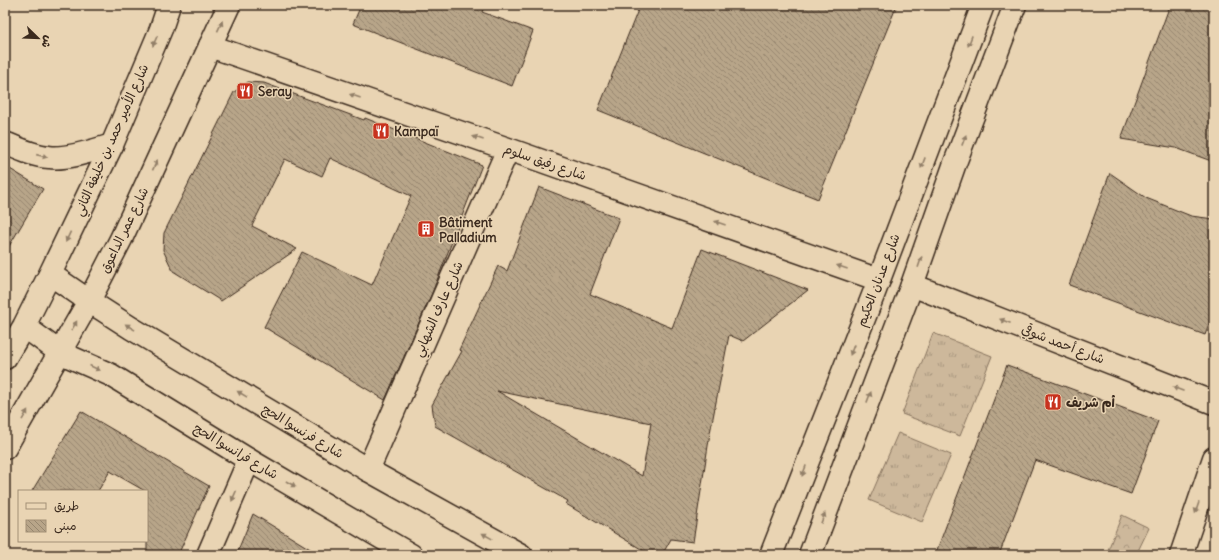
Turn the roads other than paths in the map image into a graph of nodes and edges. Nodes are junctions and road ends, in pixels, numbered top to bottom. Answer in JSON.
{"nodes":[{"id":1,"x":169,"y":5,"type":"edge"},
{"id":2,"x":229,"y":5,"type":"edge"},
{"id":3,"x":983,"y":5,"type":"edge"},
{"id":4,"x":1015,"y":5,"type":"edge"},
{"id":5,"x":210,"y":46,"type":"junction"},
{"id":6,"x":5,"y":143,"type":"edge"},
{"id":7,"x":112,"y":145,"type":"junction"},
{"id":8,"x":508,"y":149,"type":"junction"},
{"id":9,"x":50,"y":274,"type":"junction"},
{"id":10,"x":879,"y":280,"type":"junction"},
{"id":11,"x":912,"y":285,"type":"junction"},
{"id":12,"x":89,"y":301,"type":"junction"},
{"id":13,"x":24,"y":326,"type":"junction"},
{"id":14,"x":59,"y":352,"type":"junction"},
{"id":15,"x":5,"y":358,"type":"edge"},
{"id":16,"x":1214,"y":403,"type":"edge"},
{"id":17,"x":5,"y":448,"type":"edge"},
{"id":18,"x":1214,"y":458,"type":"edge"},
{"id":19,"x":249,"y":460,"type":"junction"},
{"id":20,"x":368,"y":470,"type":"junction"},
{"id":21,"x":208,"y":555,"type":"edge"},
{"id":22,"x":411,"y":555,"type":"edge"},
{"id":23,"x":521,"y":555,"type":"edge"},
{"id":24,"x":771,"y":555,"type":"edge"},
{"id":25,"x":810,"y":555,"type":"edge"},
{"id":26,"x":1181,"y":555,"type":"edge"}],
"edges":[{"from":1,"to":7,"type":"street","name":"شارع الأمير حمد بن خليفة الثاني","one_way":true},
{"from":5,"to":2,"type":"street","name":"شارع عمر الداعوق","one_way":true},
{"from":3,"to":10,"type":"street","name":"شارع عدنان الحكيم","one_way":true},
{"from":11,"to":4,"type":"street","one_way":true},
{"from":8,"to":5,"type":"street","name":"شارع رفيق سلوم","one_way":true},
{"from":12,"to":5,"type":"street","name":"شارع عمر الداعوق","one_way":true},
{"from":6,"to":7,"type":"street","one_way":true},
{"from":7,"to":9,"type":"street","name":"شارع الأمير حمد بن خليفة الثاني","one_way":true},
{"from":10,"to":8,"type":"street","name":"شارع رفيق سلوم","one_way":true},
{"from":8,"to":20,"type":"street","name":"شارع عارف الشهابي"},
{"from":9,"to":12,"type":"street","name":"شارع فرنسوا الحج"},
{"from":9,"to":13,"type":"street"},
{"from":10,"to":24,"type":"street","name":"شارع عدنان الحكيم","one_way":true},
{"from":16,"to":11,"type":"street","name":"شارع أحمد شوقي","one_way":true},
{"from":25,"to":11,"type":"street","one_way":true},
{"from":14,"to":12,"type":"street","name":"شارع عمر الداعوق","one_way":true},
{"from":20,"to":12,"type":"street","name":"شارع فرنسوا الحج","one_way":true},
{"from":13,"to":14,"type":"street","name":"شارع فرانسوا الحج"},
{"from":13,"to":15,"type":"street"},
{"from":17,"to":14,"type":"street","name":"شارع عمر الداعوق","one_way":true},
{"from":14,"to":19,"type":"street","name":"شارع فرانسوا الحج","one_way":true},
{"from":18,"to":26,"type":"street","one_way":true},
{"from":19,"to":21,"type":"street","one_way":true},
{"from":19,"to":22,"type":"street","name":"شارع فرانسوا الحج","one_way":true},
{"from":23,"to":20,"type":"street","name":"شارع فرنسوا الحج","one_way":true}]}
